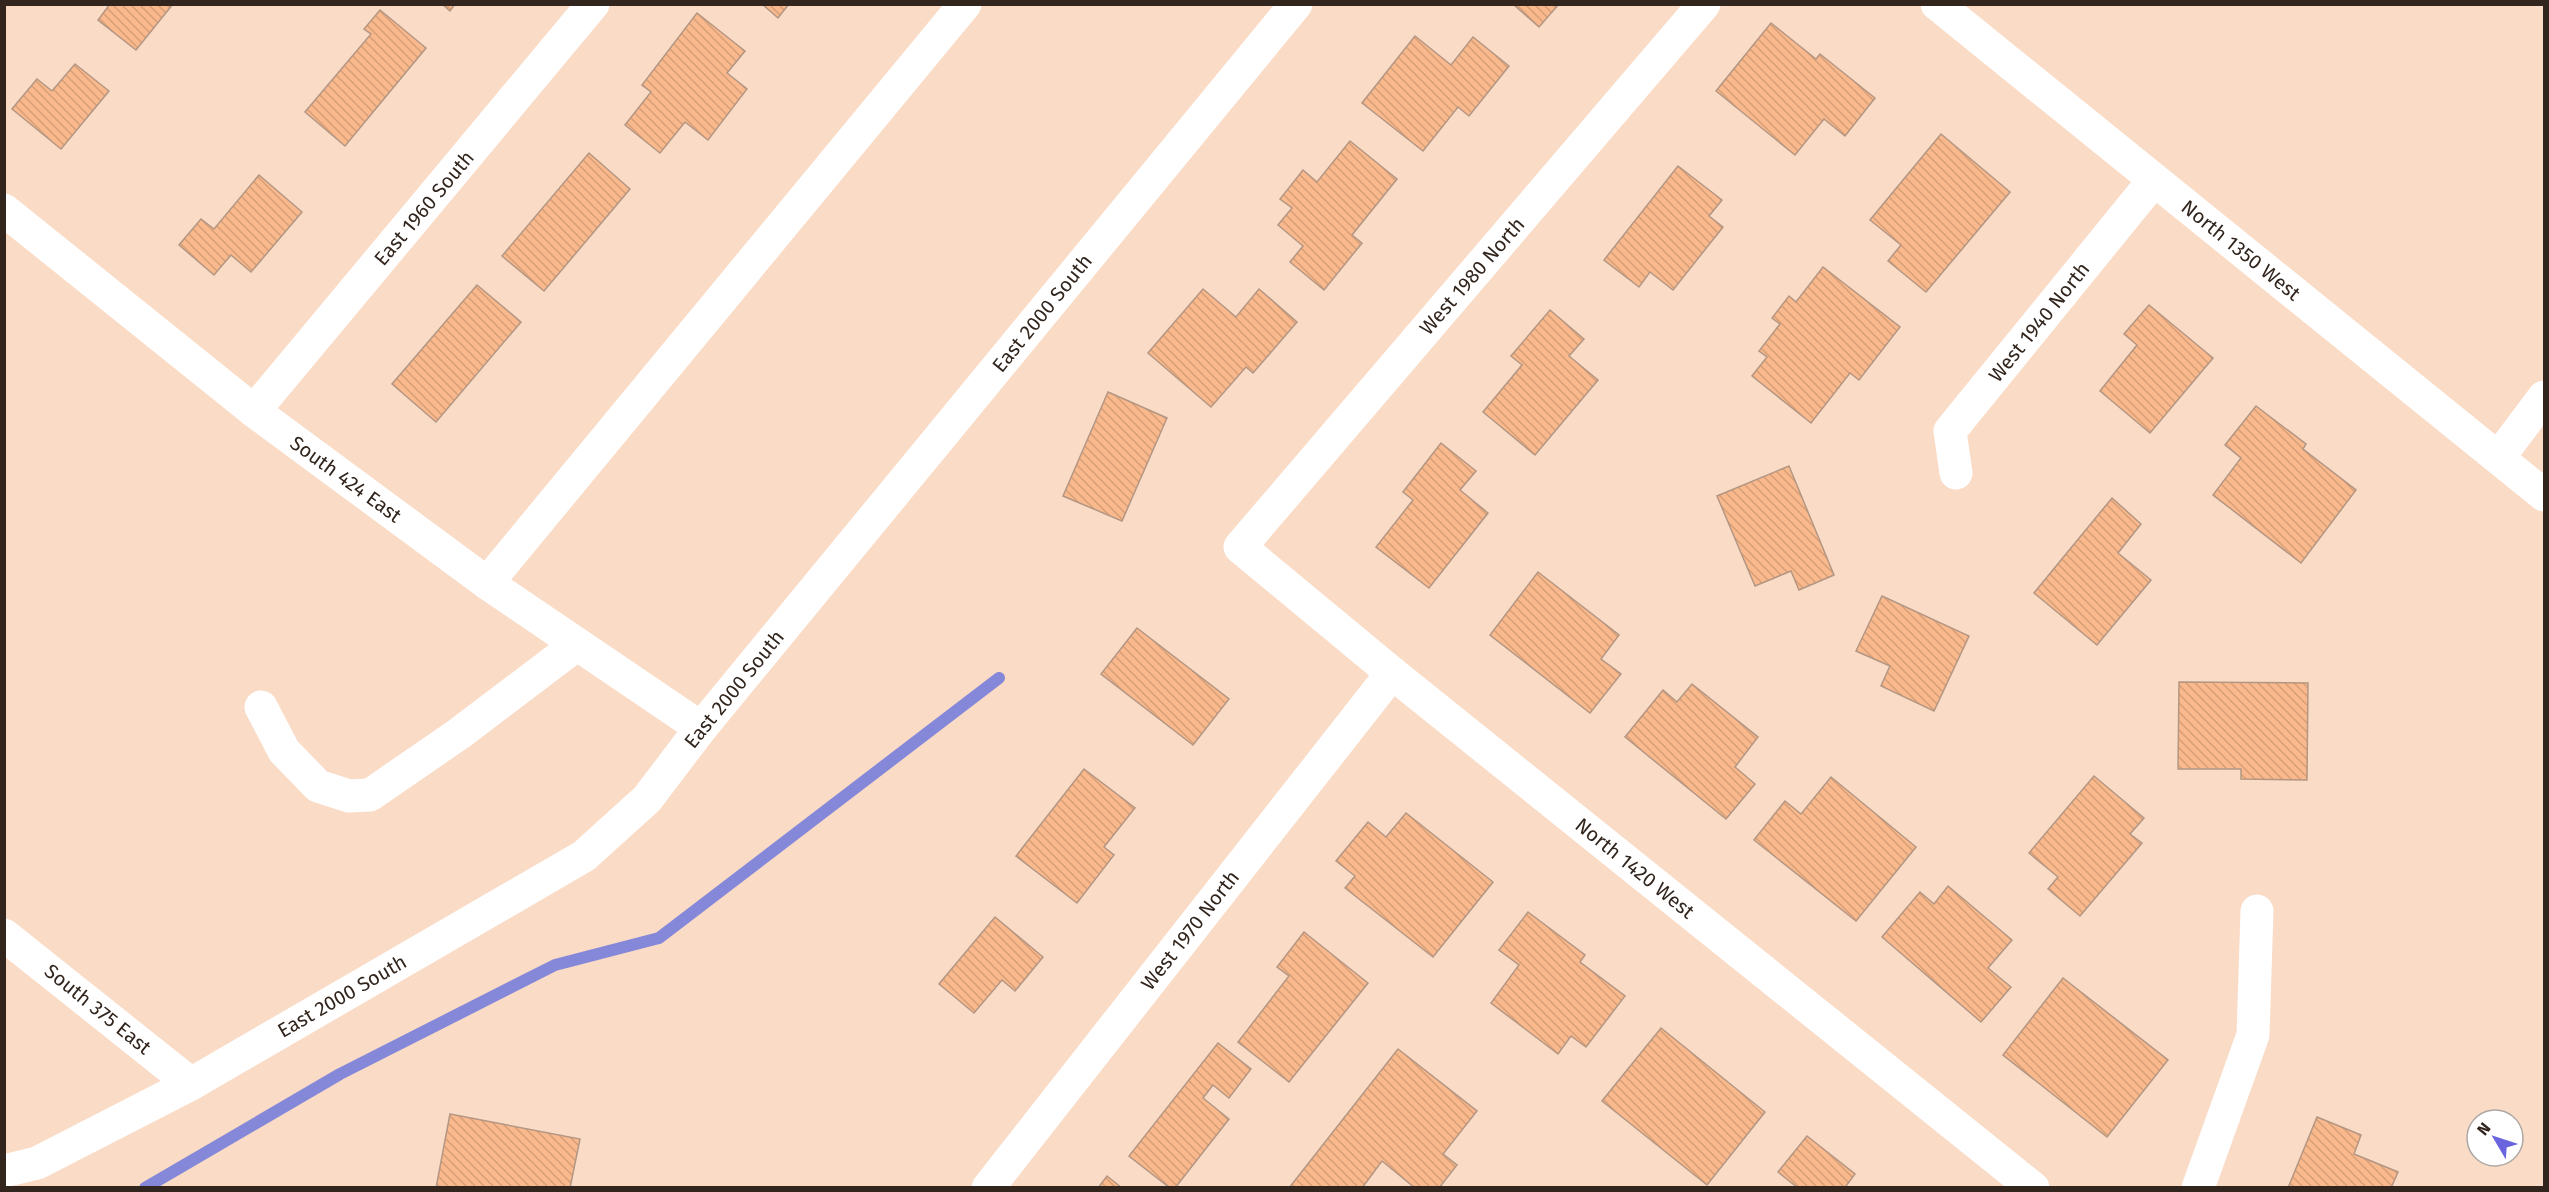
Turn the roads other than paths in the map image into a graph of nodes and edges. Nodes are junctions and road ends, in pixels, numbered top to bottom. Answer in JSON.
{"nodes":[{"id":1,"x":593,"y":4,"type":"edge"},
{"id":2,"x":965,"y":4,"type":"edge"},
{"id":3,"x":1296,"y":4,"type":"edge"},
{"id":4,"x":1704,"y":4,"type":"edge"},
{"id":5,"x":1937,"y":4,"type":"edge"},
{"id":6,"x":2154,"y":180,"type":"junction"},
{"id":7,"x":4,"y":210,"type":"edge"},
{"id":8,"x":2544,"y":398,"type":"edge"},
{"id":9,"x":254,"y":411,"type":"junction"},
{"id":10,"x":2499,"y":458,"type":"junction"},
{"id":11,"x":1956,"y":473,"type":"dead end"},
{"id":12,"x":2544,"y":495,"type":"edge"},
{"id":13,"x":1240,"y":547,"type":"joint"},
{"id":14,"x":487,"y":583,"type":"junction"},
{"id":15,"x":576,"y":645,"type":"junction"},
{"id":16,"x":1392,"y":673,"type":"junction"},
{"id":17,"x":261,"y":707,"type":"dead end"},
{"id":18,"x":701,"y":728,"type":"junction"},
{"id":19,"x":2257,"y":911,"type":"dead end"},
{"id":20,"x":4,"y":935,"type":"edge"},
{"id":21,"x":191,"y":1084,"type":"junction"},
{"id":22,"x":4,"y":1171,"type":"edge"},
{"id":23,"x":988,"y":1188,"type":"edge"},
{"id":24,"x":2033,"y":1188,"type":"edge"},
{"id":25,"x":2198,"y":1188,"type":"edge"}],
"edges":[{"from":1,"to":9,"type":"street","name":"East 1960 South"},
{"from":2,"to":14,"type":"street"},
{"from":3,"to":18,"type":"street","name":"East 2000 South"},
{"from":4,"to":13,"type":"street","name":"West 1980 North"},
{"from":5,"to":6,"type":"street","name":"North 1350 West"},
{"from":6,"to":10,"type":"street","name":"North 1350 West"},
{"from":6,"to":11,"type":"street","name":"West 1940 North"},
{"from":7,"to":9,"type":"street","name":"South 424 East"},
{"from":8,"to":10,"type":"street"},
{"from":9,"to":14,"type":"street","name":"South 424 East"},
{"from":10,"to":12,"type":"street","name":"North 1350 West"},
{"from":13,"to":16,"type":"street","name":"North 1420 West"},
{"from":14,"to":15,"type":"street","name":"South 424 East"},
{"from":15,"to":17,"type":"street"},
{"from":15,"to":18,"type":"street","name":"South 424 East"},
{"from":16,"to":23,"type":"street","name":"West 1970 North"},
{"from":16,"to":24,"type":"street","name":"North 1420 West"},
{"from":18,"to":21,"type":"street","name":"East 2000 South"},
{"from":19,"to":25,"type":"street"},
{"from":20,"to":21,"type":"street","name":"South 375 East"},
{"from":21,"to":22,"type":"street","name":"East 2000 South"}]}
